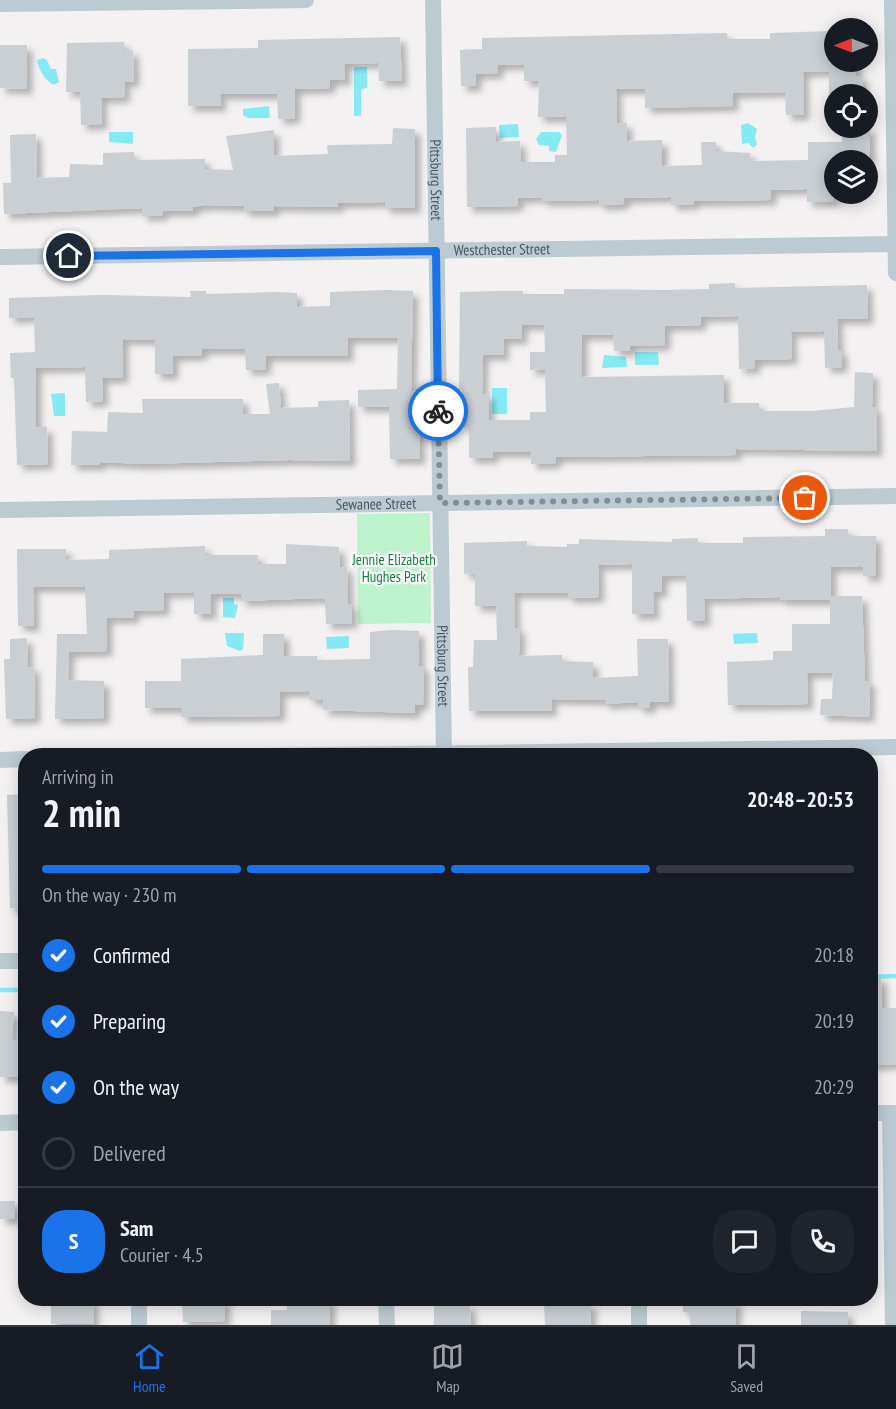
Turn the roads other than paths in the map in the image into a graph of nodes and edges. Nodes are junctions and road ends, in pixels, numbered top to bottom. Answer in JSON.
{"nodes":[{"id":1,"x":306,"y":0,"type":"edge"},
{"id":2,"x":433,"y":0,"type":"edge"},
{"id":3,"x":892,"y":0,"type":"edge"},
{"id":4,"x":0,"y":4,"type":"edge"},
{"id":5,"x":896,"y":244,"type":"edge"},
{"id":6,"x":436,"y":251,"type":"junction"},
{"id":7,"x":0,"y":257,"type":"edge"},
{"id":8,"x":896,"y":273,"type":"edge"},
{"id":9,"x":896,"y":496,"type":"edge"},
{"id":10,"x":440,"y":503,"type":"junction"},
{"id":11,"x":0,"y":510,"type":"edge"},
{"id":12,"x":896,"y":747,"type":"edge"},
{"id":13,"x":444,"y":748,"type":"edge"},
{"id":14,"x":840,"y":748,"type":"edge"},
{"id":15,"x":18,"y":759,"type":"edge"},
{"id":16,"x":0,"y":760,"type":"edge"},
{"id":17,"x":0,"y":961,"type":"edge"},
{"id":18,"x":18,"y":961,"type":"edge"},
{"id":19,"x":893,"y":1113,"type":"edge"},
{"id":20,"x":18,"y":1122,"type":"edge"},
{"id":21,"x":0,"y":1123,"type":"edge"},
{"id":22,"x":139,"y":1306,"type":"edge"},
{"id":23,"x":386,"y":1306,"type":"edge"},
{"id":24,"x":639,"y":1306,"type":"edge"},
{"id":25,"x":139,"y":1325,"type":"edge"},
{"id":26,"x":387,"y":1325,"type":"edge"},
{"id":27,"x":639,"y":1325,"type":"edge"},
{"id":28,"x":893,"y":1325,"type":"edge"}],
"edges":[{"from":1,"to":4,"type":"street"},
{"from":2,"to":6,"type":"street","name":"Pittsburg Street"},
{"from":3,"to":5,"type":"street"},
{"from":5,"to":6,"type":"street","name":"Westchester Street"},
{"from":5,"to":8,"type":"street"},
{"from":6,"to":7,"type":"street","name":"Westchester Street"},
{"from":6,"to":10,"type":"street","name":"Pittsburg Street"},
{"from":9,"to":10,"type":"street","name":"Sewanee Street"},
{"from":10,"to":11,"type":"street","name":"Sewanee Street"},
{"from":10,"to":13,"type":"street","name":"Pittsburg Street"},
{"from":12,"to":14,"type":"street"},
{"from":15,"to":16,"type":"street"},
{"from":17,"to":18,"type":"street"},
{"from":19,"to":28,"type":"street"},
{"from":20,"to":21,"type":"street"},
{"from":22,"to":25,"type":"street"},
{"from":23,"to":26,"type":"street"},
{"from":24,"to":27,"type":"street"}]}
